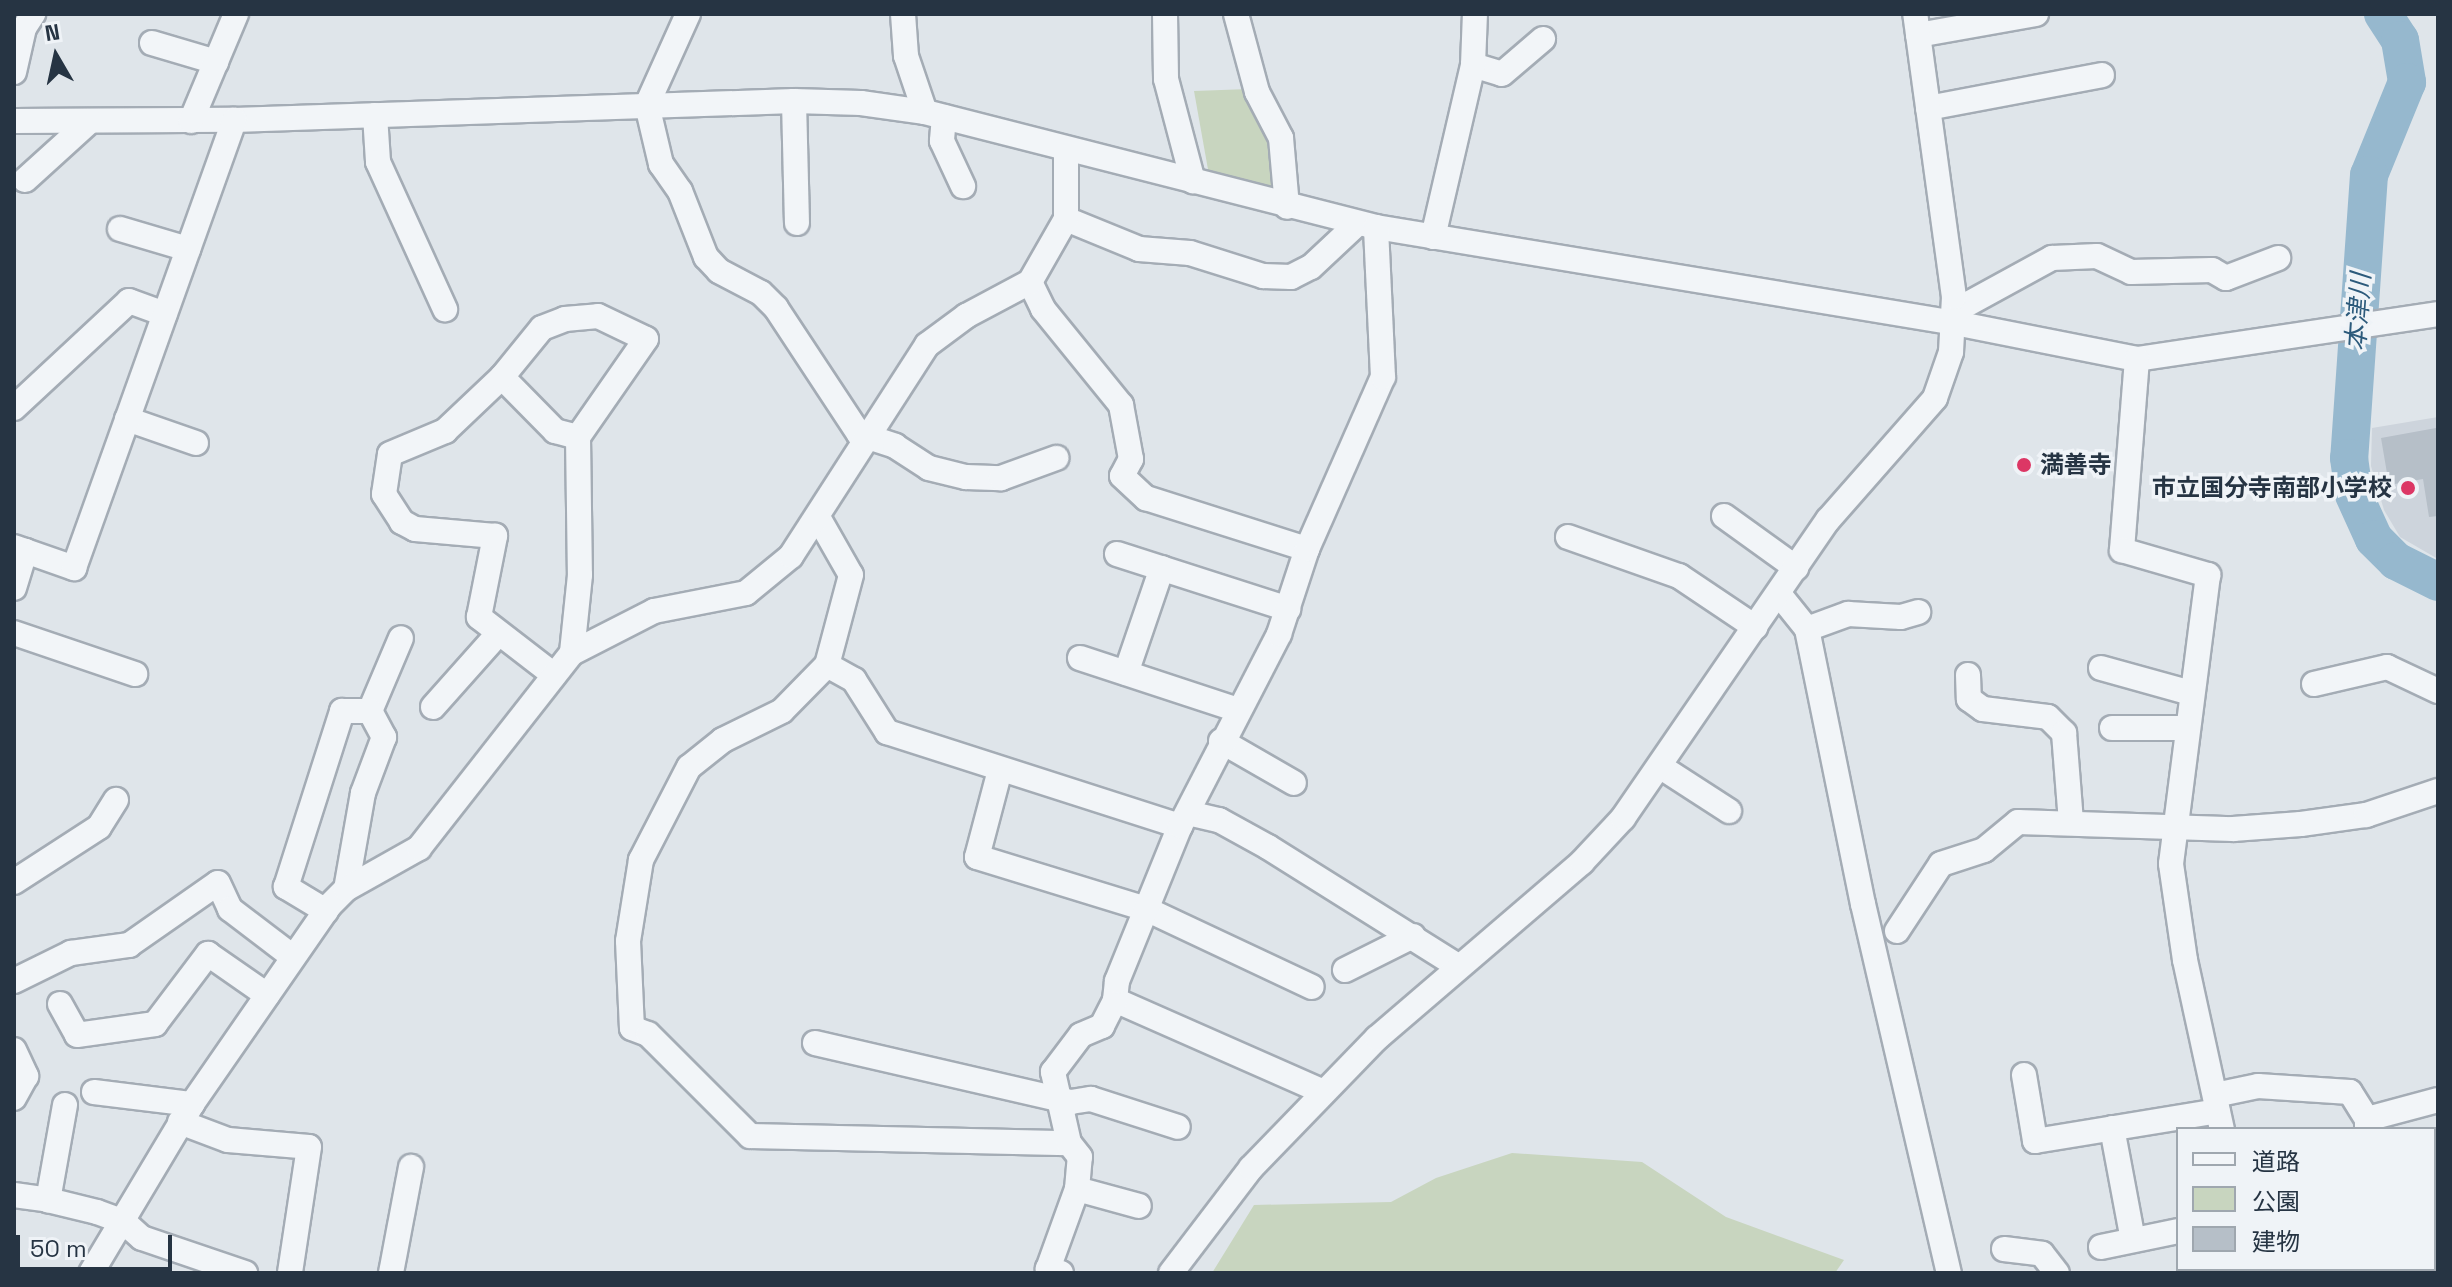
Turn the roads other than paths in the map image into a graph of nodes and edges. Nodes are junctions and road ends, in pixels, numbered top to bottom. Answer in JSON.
{"nodes":[{"id":1,"x":33,"y":14,"type":"edge"},
{"id":2,"x":236,"y":14,"type":"edge"},
{"id":3,"x":688,"y":14,"type":"edge"},
{"id":4,"x":903,"y":14,"type":"edge"},
{"id":5,"x":1165,"y":14,"type":"edge"},
{"id":6,"x":1236,"y":14,"type":"edge"},
{"id":7,"x":1475,"y":14,"type":"edge"},
{"id":8,"x":2036,"y":14,"type":"edge"},
{"id":9,"x":1916,"y":25,"type":"edge"},
{"id":10,"x":1543,"y":39,"type":"dead end"},
{"id":11,"x":152,"y":43,"type":"dead end"},
{"id":12,"x":216,"y":62,"type":"junction"},
{"id":13,"x":1473,"y":65,"type":"junction"},
{"id":14,"x":14,"y":72,"type":"edge"},
{"id":15,"x":2102,"y":75,"type":"dead end"},
{"id":16,"x":794,"y":101,"type":"junction"},
{"id":17,"x":647,"y":105,"type":"junction"},
{"id":18,"x":1928,"y":108,"type":"junction"},
{"id":19,"x":934,"y":114,"type":"junction"},
{"id":20,"x":375,"y":115,"type":"junction"},
{"id":21,"x":234,"y":120,"type":"junction"},
{"id":22,"x":14,"y":121,"type":"edge"},
{"id":23,"x":90,"y":121,"type":"junction"},
{"id":24,"x":191,"y":121,"type":"junction"},
{"id":25,"x":1066,"y":150,"type":"junction"},
{"id":26,"x":25,"y":180,"type":"dead end"},
{"id":27,"x":1193,"y":181,"type":"junction"},
{"id":28,"x":963,"y":186,"type":"dead end"},
{"id":29,"x":1287,"y":207,"type":"junction"},
{"id":30,"x":1066,"y":219,"type":"junction"},
{"id":31,"x":797,"y":223,"type":"dead end"},
{"id":32,"x":1367,"y":225,"type":"junction"},
{"id":33,"x":120,"y":229,"type":"dead end"},
{"id":34,"x":1433,"y":237,"type":"junction"},
{"id":35,"x":188,"y":249,"type":"junction"},
{"id":36,"x":2278,"y":258,"type":"dead end"},
{"id":37,"x":1030,"y":282,"type":"junction"},
{"id":38,"x":445,"y":309,"type":"dead end"},
{"id":39,"x":165,"y":314,"type":"junction"},
{"id":40,"x":2438,"y":314,"type":"edge"},
{"id":41,"x":1955,"y":317,"type":"junction"},
{"id":42,"x":2137,"y":359,"type":"junction"},
{"id":43,"x":502,"y":377,"type":"junction"},
{"id":44,"x":14,"y":408,"type":"edge"},
{"id":45,"x":127,"y":419,"type":"junction"},
{"id":46,"x":871,"y":436,"type":"junction"},
{"id":47,"x":578,"y":437,"type":"junction"},
{"id":48,"x":196,"y":443,"type":"dead end"},
{"id":49,"x":1056,"y":458,"type":"dead end"},
{"id":50,"x":1724,"y":516,"type":"dead end"},
{"id":51,"x":819,"y":519,"type":"junction"},
{"id":52,"x":1568,"y":537,"type":"dead end"},
{"id":53,"x":19,"y":549,"type":"edge"},
{"id":54,"x":1307,"y":549,"type":"junction"},
{"id":55,"x":1117,"y":554,"type":"dead end"},
{"id":56,"x":1162,"y":568,"type":"junction"},
{"id":57,"x":1796,"y":568,"type":"junction"},
{"id":58,"x":14,"y":588,"type":"edge"},
{"id":59,"x":1779,"y":594,"type":"junction"},
{"id":60,"x":1288,"y":609,"type":"junction"},
{"id":61,"x":1918,"y":612,"type":"dead end"},
{"id":62,"x":1755,"y":627,"type":"junction"},
{"id":63,"x":1807,"y":629,"type":"junction"},
{"id":64,"x":14,"y":633,"type":"edge"},
{"id":65,"x":498,"y":634,"type":"junction"},
{"id":66,"x":401,"y":638,"type":"dead end"},
{"id":67,"x":572,"y":653,"type":"junction"},
{"id":68,"x":1080,"y":658,"type":"dead end"},
{"id":69,"x":827,"y":665,"type":"junction"},
{"id":70,"x":2101,"y":668,"type":"dead end"},
{"id":71,"x":1126,"y":673,"type":"junction"},
{"id":72,"x":135,"y":674,"type":"dead end"},
{"id":73,"x":554,"y":675,"type":"junction"},
{"id":74,"x":1968,"y":675,"type":"dead end"},
{"id":75,"x":2314,"y":684,"type":"dead end"},
{"id":76,"x":2438,"y":691,"type":"edge"},
{"id":77,"x":2191,"y":693,"type":"junction"},
{"id":78,"x":433,"y":707,"type":"dead end"},
{"id":79,"x":1238,"y":710,"type":"junction"},
{"id":80,"x":370,"y":711,"type":"junction"},
{"id":81,"x":2112,"y":728,"type":"dead end"},
{"id":82,"x":2187,"y":728,"type":"junction"},
{"id":83,"x":1221,"y":741,"type":"junction"},
{"id":84,"x":1661,"y":767,"type":"junction"},
{"id":85,"x":1000,"y":770,"type":"junction"},
{"id":86,"x":1294,"y":783,"type":"dead end"},
{"id":87,"x":2438,"y":791,"type":"edge"},
{"id":88,"x":116,"y":800,"type":"dead end"},
{"id":89,"x":1729,"y":811,"type":"dead end"},
{"id":90,"x":1184,"y":820,"type":"junction"},
{"id":91,"x":2071,"y":822,"type":"junction"},
{"id":92,"x":2173,"y":824,"type":"junction"},
{"id":93,"x":14,"y":882,"type":"edge"},
{"id":94,"x":346,"y":889,"type":"junction"},
{"id":95,"x":1146,"y":909,"type":"junction"},
{"id":96,"x":326,"y":911,"type":"junction"},
{"id":97,"x":1897,"y":931,"type":"dead end"},
{"id":98,"x":1413,"y":936,"type":"junction"},
{"id":99,"x":293,"y":957,"type":"junction"},
{"id":100,"x":1456,"y":965,"type":"junction"},
{"id":101,"x":1345,"y":970,"type":"dead end"},
{"id":102,"x":14,"y":981,"type":"edge"},
{"id":103,"x":1312,"y":987,"type":"dead end"},
{"id":104,"x":267,"y":995,"type":"junction"},
{"id":105,"x":1115,"y":1000,"type":"junction"},
{"id":106,"x":60,"y":1004,"type":"dead end"},
{"id":107,"x":815,"y":1043,"type":"dead end"},
{"id":108,"x":14,"y":1050,"type":"edge"},
{"id":109,"x":2024,"y":1075,"type":"dead end"},
{"id":110,"x":20,"y":1076,"type":"edge"},
{"id":111,"x":94,"y":1092,"type":"dead end"},
{"id":112,"x":1324,"y":1092,"type":"junction"},
{"id":113,"x":14,"y":1098,"type":"edge"},
{"id":114,"x":1056,"y":1099,"type":"junction"},
{"id":115,"x":2438,"y":1100,"type":"edge"},
{"id":116,"x":65,"y":1105,"type":"dead end"},
{"id":117,"x":2218,"y":1111,"type":"edge"},
{"id":118,"x":186,"y":1113,"type":"junction"},
{"id":119,"x":2367,"y":1124,"type":"edge"},
{"id":120,"x":1178,"y":1127,"type":"dead end"},
{"id":121,"x":2112,"y":1128,"type":"junction"},
{"id":122,"x":1069,"y":1143,"type":"junction"},
{"id":123,"x":411,"y":1167,"type":"dead end"},
{"id":124,"x":1077,"y":1189,"type":"junction"},
{"id":125,"x":14,"y":1195,"type":"edge"},
{"id":126,"x":48,"y":1200,"type":"junction"},
{"id":127,"x":1139,"y":1206,"type":"dead end"},
{"id":128,"x":124,"y":1222,"type":"junction"},
{"id":129,"x":2176,"y":1231,"type":"edge"},
{"id":130,"x":2133,"y":1240,"type":"junction"},
{"id":131,"x":2101,"y":1247,"type":"dead end"},
{"id":132,"x":2004,"y":1249,"type":"dead end"},
{"id":133,"x":91,"y":1273,"type":"edge"},
{"id":134,"x":245,"y":1273,"type":"edge"},
{"id":135,"x":290,"y":1273,"type":"edge"},
{"id":136,"x":391,"y":1273,"type":"edge"},
{"id":137,"x":1061,"y":1273,"type":"edge"},
{"id":138,"x":1171,"y":1273,"type":"edge"},
{"id":139,"x":1949,"y":1273,"type":"edge"},
{"id":140,"x":2057,"y":1273,"type":"edge"}],
"edges":[{"from":1,"to":14,"type":"street"},
{"from":2,"to":12,"type":"street"},
{"from":3,"to":17,"type":"street"},
{"from":4,"to":19,"type":"street"},
{"from":5,"to":27,"type":"street"},
{"from":6,"to":29,"type":"street"},
{"from":7,"to":13,"type":"street"},
{"from":8,"to":9,"type":"street"},
{"from":9,"to":18,"type":"street"},
{"from":10,"to":13,"type":"street"},
{"from":11,"to":12,"type":"street"},
{"from":12,"to":24,"type":"street"},
{"from":13,"to":34,"type":"street"},
{"from":15,"to":18,"type":"street"},
{"from":16,"to":17,"type":"street"},
{"from":16,"to":19,"type":"street"},
{"from":16,"to":31,"type":"street"},
{"from":17,"to":20,"type":"street"},
{"from":17,"to":46,"type":"street"},
{"from":18,"to":41,"type":"street"},
{"from":19,"to":25,"type":"street"},
{"from":19,"to":28,"type":"street"},
{"from":20,"to":21,"type":"street"},
{"from":20,"to":38,"type":"street"},
{"from":21,"to":24,"type":"street"},
{"from":21,"to":35,"type":"street"},
{"from":22,"to":23,"type":"street"},
{"from":23,"to":24,"type":"street"},
{"from":23,"to":26,"type":"street"},
{"from":25,"to":27,"type":"street"},
{"from":25,"to":30,"type":"street"},
{"from":27,"to":29,"type":"street"},
{"from":29,"to":32,"type":"street"},
{"from":30,"to":32,"type":"street"},
{"from":30,"to":37,"type":"street"},
{"from":32,"to":34,"type":"street"},
{"from":32,"to":54,"type":"street"},
{"from":33,"to":35,"type":"street"},
{"from":34,"to":41,"type":"street"},
{"from":35,"to":39,"type":"street"},
{"from":36,"to":41,"type":"street"},
{"from":37,"to":46,"type":"street"},
{"from":37,"to":54,"type":"street"},
{"from":39,"to":44,"type":"street"},
{"from":39,"to":45,"type":"street"},
{"from":40,"to":42,"type":"street"},
{"from":41,"to":42,"type":"street"},
{"from":41,"to":57,"type":"street"},
{"from":42,"to":77,"type":"street"},
{"from":43,"to":47,"type":"street"},
{"from":43,"to":47,"type":"street"},
{"from":43,"to":65,"type":"street"},
{"from":45,"to":48,"type":"street"},
{"from":45,"to":53,"type":"street"},
{"from":46,"to":49,"type":"street"},
{"from":46,"to":51,"type":"street"},
{"from":47,"to":67,"type":"street"},
{"from":50,"to":57,"type":"street"},
{"from":51,"to":67,"type":"street"},
{"from":51,"to":69,"type":"street"},
{"from":52,"to":62,"type":"street"},
{"from":53,"to":58,"type":"street"},
{"from":54,"to":60,"type":"street"},
{"from":55,"to":56,"type":"street"},
{"from":56,"to":60,"type":"street"},
{"from":56,"to":71,"type":"street"},
{"from":57,"to":59,"type":"street"},
{"from":59,"to":62,"type":"street"},
{"from":59,"to":63,"type":"street"},
{"from":60,"to":79,"type":"street"},
{"from":61,"to":63,"type":"street"},
{"from":62,"to":84,"type":"street"},
{"from":63,"to":139,"type":"street"},
{"from":64,"to":72,"type":"street"},
{"from":65,"to":73,"type":"street"},
{"from":65,"to":78,"type":"street"},
{"from":66,"to":80,"type":"street"},
{"from":67,"to":73,"type":"street"},
{"from":68,"to":71,"type":"street"},
{"from":69,"to":85,"type":"street"},
{"from":69,"to":122,"type":"street"},
{"from":70,"to":77,"type":"street"},
{"from":71,"to":79,"type":"street"},
{"from":73,"to":94,"type":"street"},
{"from":74,"to":91,"type":"street"},
{"from":75,"to":76,"type":"street"},
{"from":77,"to":82,"type":"street"},
{"from":79,"to":83,"type":"street"},
{"from":80,"to":94,"type":"street"},
{"from":80,"to":96,"type":"street"},
{"from":81,"to":82,"type":"street"},
{"from":82,"to":92,"type":"street"},
{"from":83,"to":86,"type":"street"},
{"from":83,"to":90,"type":"street"},
{"from":84,"to":89,"type":"street"},
{"from":84,"to":100,"type":"street"},
{"from":85,"to":90,"type":"street"},
{"from":85,"to":95,"type":"street"},
{"from":87,"to":92,"type":"street"},
{"from":88,"to":93,"type":"street"},
{"from":90,"to":95,"type":"street"},
{"from":90,"to":98,"type":"street"},
{"from":91,"to":92,"type":"street"},
{"from":91,"to":97,"type":"street"},
{"from":92,"to":117,"type":"street"},
{"from":94,"to":96,"type":"street"},
{"from":95,"to":103,"type":"street"},
{"from":95,"to":105,"type":"street"},
{"from":96,"to":99,"type":"street"},
{"from":98,"to":100,"type":"street"},
{"from":98,"to":101,"type":"street"},
{"from":99,"to":102,"type":"street"},
{"from":99,"to":104,"type":"street"},
{"from":100,"to":112,"type":"street"},
{"from":104,"to":106,"type":"street"},
{"from":104,"to":118,"type":"street"},
{"from":105,"to":112,"type":"street"},
{"from":105,"to":114,"type":"street"},
{"from":107,"to":114,"type":"street"},
{"from":108,"to":110,"type":"street"},
{"from":109,"to":121,"type":"street"},
{"from":110,"to":113,"type":"street"},
{"from":111,"to":118,"type":"street"},
{"from":112,"to":138,"type":"street"},
{"from":114,"to":120,"type":"street"},
{"from":114,"to":122,"type":"street"},
{"from":115,"to":119,"type":"street"},
{"from":116,"to":126,"type":"street"},
{"from":117,"to":119,"type":"street"},
{"from":117,"to":121,"type":"street"},
{"from":118,"to":128,"type":"street"},
{"from":118,"to":135,"type":"street"},
{"from":121,"to":130,"type":"street"},
{"from":122,"to":124,"type":"street"},
{"from":123,"to":136,"type":"street"},
{"from":124,"to":127,"type":"street"},
{"from":124,"to":137,"type":"street"},
{"from":125,"to":126,"type":"street"},
{"from":126,"to":128,"type":"street"},
{"from":128,"to":133,"type":"street"},
{"from":128,"to":134,"type":"street"},
{"from":129,"to":130,"type":"street"},
{"from":130,"to":131,"type":"street"},
{"from":132,"to":140,"type":"street"}]}
